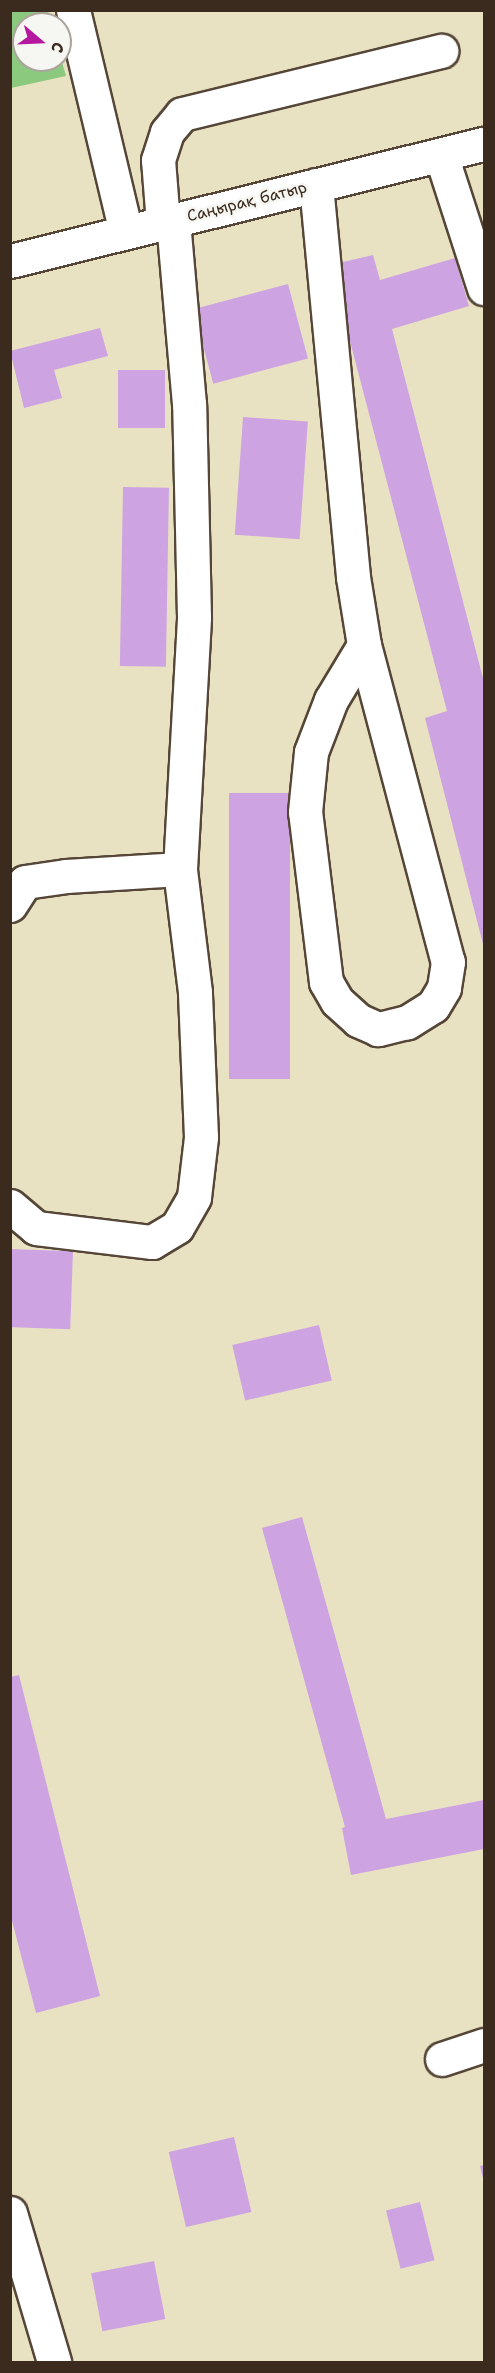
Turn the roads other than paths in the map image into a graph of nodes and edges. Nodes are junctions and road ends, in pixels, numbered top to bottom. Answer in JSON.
{"nodes":[{"id":1,"x":73,"y":10,"type":"edge"},
{"id":2,"x":441,"y":51,"type":"dead end"},
{"id":3,"x":484,"y":144,"type":"edge"},
{"id":4,"x":441,"y":155,"type":"junction"},
{"id":5,"x":316,"y":185,"type":"junction"},
{"id":6,"x":168,"y":221,"type":"junction"},
{"id":7,"x":126,"y":232,"type":"junction"},
{"id":8,"x":10,"y":261,"type":"edge"},
{"id":9,"x":484,"y":288,"type":"edge"},
{"id":10,"x":364,"y":645,"type":"junction"},
{"id":11,"x":180,"y":870,"type":"junction"},
{"id":12,"x":10,"y":905,"type":"edge"},
{"id":13,"x":10,"y":1206,"type":"edge"},
{"id":14,"x":484,"y":2045,"type":"edge"},
{"id":15,"x":442,"y":2059,"type":"dead end"},
{"id":16,"x":10,"y":2213,"type":"edge"},
{"id":17,"x":54,"y":2362,"type":"edge"}],
"edges":[{"from":1,"to":7,"type":"street"},
{"from":2,"to":6,"type":"street"},
{"from":3,"to":4,"type":"street","name":"Саңырақ батыр"},
{"from":4,"to":5,"type":"street","name":"Саңырақ батыр"},
{"from":4,"to":9,"type":"street"},
{"from":5,"to":6,"type":"street","name":"Саңырақ батыр"},
{"from":5,"to":10,"type":"street"},
{"from":6,"to":7,"type":"street","name":"Саңырақ батыр"},
{"from":6,"to":11,"type":"street"},
{"from":7,"to":8,"type":"street","name":"Саңырақ батыр"},
{"from":10,"to":10,"type":"street"},
{"from":11,"to":12,"type":"street"},
{"from":11,"to":13,"type":"street"},
{"from":14,"to":15,"type":"street"},
{"from":16,"to":17,"type":"street"}]}
